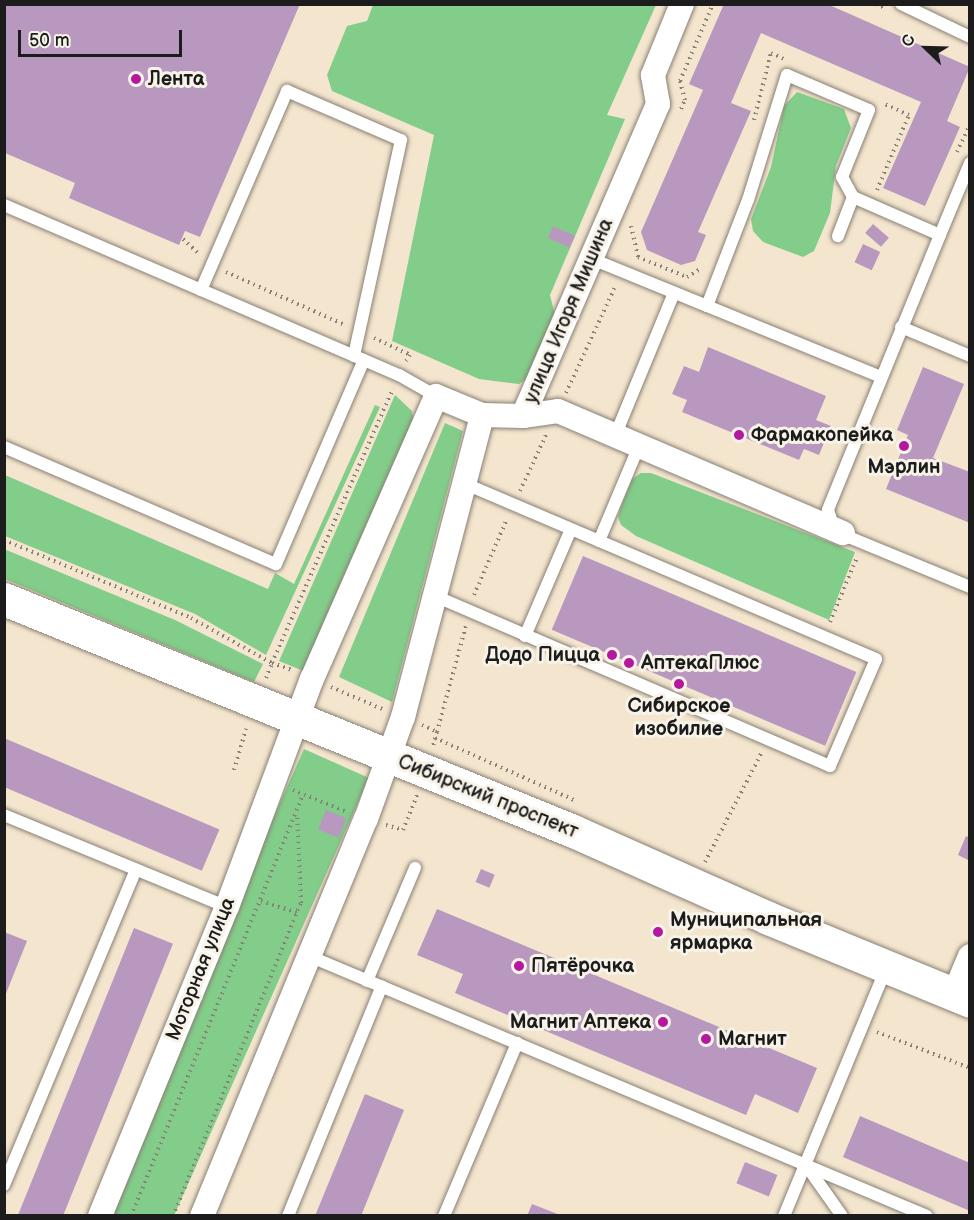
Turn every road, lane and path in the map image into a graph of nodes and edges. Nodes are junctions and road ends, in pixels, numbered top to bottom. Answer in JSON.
{"nodes":[{"id":1,"x":682,"y":4,"type":"edge"},
{"id":2,"x":901,"y":4,"type":"edge"},
{"id":3,"x":969,"y":37,"type":"edge"},
{"id":4,"x":792,"y":63,"type":"dead end"},
{"id":5,"x":877,"y":101,"type":"dead end"},
{"id":6,"x":969,"y":124,"type":"edge"},
{"id":7,"x":752,"y":130,"type":"dead end"},
{"id":8,"x":969,"y":163,"type":"edge"},
{"id":9,"x":952,"y":164,"type":"dead end"},
{"id":10,"x":885,"y":196,"type":"dead end"},
{"id":11,"x":853,"y":197,"type":"junction"},
{"id":12,"x":4,"y":205,"type":"edge"},
{"id":13,"x":940,"y":235,"type":"junction"},
{"id":14,"x":838,"y":236,"type":"dead end"},
{"id":15,"x":638,"y":257,"type":"dead end"},
{"id":16,"x":592,"y":259,"type":"junction"},
{"id":17,"x":706,"y":260,"type":"dead end"},
{"id":18,"x":201,"y":290,"type":"junction"},
{"id":19,"x":674,"y":293,"type":"junction"},
{"id":20,"x":707,"y":306,"type":"junction"},
{"id":21,"x":901,"y":327,"type":"junction"},
{"id":22,"x":969,"y":356,"type":"edge"},
{"id":23,"x":359,"y":358,"type":"junction"},
{"id":24,"x":881,"y":377,"type":"junction"},
{"id":25,"x":436,"y":396,"type":"junction"},
{"id":26,"x":482,"y":415,"type":"junction"},
{"id":27,"x":523,"y":416,"type":"junction"},
{"id":28,"x":615,"y":436,"type":"junction"},
{"id":29,"x":639,"y":446,"type":"junction"},
{"id":30,"x":4,"y":447,"type":"edge"},
{"id":31,"x":464,"y":483,"type":"junction"},
{"id":32,"x":571,"y":529,"type":"junction"},
{"id":33,"x":853,"y":538,"type":"junction"},
{"id":34,"x":4,"y":540,"type":"edge"},
{"id":35,"x":599,"y":541,"type":"junction"},
{"id":36,"x":969,"y":586,"type":"edge"},
{"id":37,"x":435,"y":596,"type":"junction"},
{"id":38,"x":4,"y":599,"type":"edge"},
{"id":39,"x":525,"y":636,"type":"junction"},
{"id":40,"x":824,"y":637,"type":"junction"},
{"id":41,"x":272,"y":663,"type":"junction"},
{"id":42,"x":300,"y":674,"type":"dead end"},
{"id":43,"x":265,"y":681,"type":"dead end"},
{"id":44,"x":322,"y":683,"type":"dead end"},
{"id":45,"x":391,"y":712,"type":"dead end"},
{"id":46,"x":297,"y":720,"type":"junction"},
{"id":47,"x":413,"y":722,"type":"dead end"},
{"id":48,"x":246,"y":729,"type":"dead end"},
{"id":49,"x":768,"y":740,"type":"junction"},
{"id":50,"x":432,"y":748,"type":"dead end"},
{"id":51,"x":388,"y":757,"type":"junction"},
{"id":52,"x":234,"y":770,"type":"dead end"},
{"id":53,"x":288,"y":788,"type":"dead end"},
{"id":54,"x":303,"y":794,"type":"junction"},
{"id":55,"x":417,"y":795,"type":"dead end"},
{"id":56,"x":296,"y":812,"type":"junction"},
{"id":57,"x":4,"y":815,"type":"edge"},
{"id":58,"x":353,"y":815,"type":"dead end"},
{"id":59,"x":382,"y":824,"type":"dead end"},
{"id":60,"x":705,"y":863,"type":"dead end"},
{"id":61,"x":415,"y":868,"type":"dead end"},
{"id":62,"x":136,"y":870,"type":"junction"},
{"id":63,"x":261,"y":901,"type":"junction"},
{"id":64,"x":226,"y":907,"type":"junction"},
{"id":65,"x":297,"y":913,"type":"junction"},
{"id":66,"x":309,"y":956,"type":"junction"},
{"id":67,"x":969,"y":956,"type":"edge"},
{"id":68,"x":886,"y":968,"type":"junction"},
{"id":69,"x":368,"y":981,"type":"junction"},
{"id":70,"x":382,"y":987,"type":"junction"},
{"id":71,"x":962,"y":998,"type":"edge"},
{"id":72,"x":862,"y":1026,"type":"junction"},
{"id":73,"x":517,"y":1043,"type":"junction"},
{"id":74,"x":969,"y":1068,"type":"edge"},
{"id":75,"x":806,"y":1164,"type":"junction"},
{"id":76,"x":4,"y":1185,"type":"edge"},
{"id":77,"x":100,"y":1215,"type":"edge"},
{"id":78,"x":131,"y":1215,"type":"edge"},
{"id":79,"x":172,"y":1215,"type":"edge"},
{"id":80,"x":202,"y":1215,"type":"edge"},
{"id":81,"x":288,"y":1215,"type":"edge"},
{"id":82,"x":444,"y":1215,"type":"edge"},
{"id":83,"x":784,"y":1215,"type":"edge"},
{"id":84,"x":842,"y":1215,"type":"edge"},
{"id":85,"x":927,"y":1215,"type":"edge"}],
"edges":[{"from":1,"to":16,"type":"street","name":"улица Игоря Мишина"},
{"from":2,"to":3,"type":"lane"},
{"from":4,"to":7,"type":"path"},
{"from":5,"to":10,"type":"path"},
{"from":6,"to":9,"type":"path"},
{"from":8,"to":13,"type":"lane"},
{"from":11,"to":13,"type":"lane"},
{"from":11,"to":14,"type":"lane"},
{"from":11,"to":20,"type":"lane"},
{"from":12,"to":18,"type":"lane"},
{"from":13,"to":21,"type":"lane"},
{"from":15,"to":17,"type":"path"},
{"from":16,"to":19,"type":"lane"},
{"from":16,"to":27,"type":"street","name":"улица Игоря Мишина"},
{"from":18,"to":23,"type":"lane"},
{"from":18,"to":23,"type":"lane"},
{"from":19,"to":20,"type":"lane"},
{"from":19,"to":28,"type":"lane"},
{"from":20,"to":24,"type":"lane"},
{"from":21,"to":22,"type":"lane"},
{"from":21,"to":24,"type":"lane"},
{"from":23,"to":25,"type":"lane"},
{"from":23,"to":30,"type":"lane"},
{"from":24,"to":33,"type":"lane"},
{"from":25,"to":26,"type":"street"},
{"from":25,"to":46,"type":"street","name":"Моторная улица"},
{"from":26,"to":27,"type":"street","name":"улица Игоря Мишина"},
{"from":26,"to":31,"type":"street"},
{"from":27,"to":28,"type":"street"},
{"from":28,"to":29,"type":"street"},
{"from":29,"to":33,"type":"street"},
{"from":29,"to":35,"type":"lane"},
{"from":31,"to":32,"type":"lane"},
{"from":31,"to":37,"type":"street"},
{"from":32,"to":35,"type":"lane"},
{"from":32,"to":39,"type":"lane"},
{"from":33,"to":36,"type":"lane"},
{"from":33,"to":40,"type":"path"},
{"from":34,"to":41,"type":"path"},
{"from":35,"to":40,"type":"lane"},
{"from":37,"to":39,"type":"lane"},
{"from":37,"to":51,"type":"street"},
{"from":38,"to":46,"type":"main road","name":"Сибирский проспект"},
{"from":39,"to":49,"type":"lane"},
{"from":40,"to":49,"type":"lane"},
{"from":41,"to":42,"type":"path"},
{"from":41,"to":43,"type":"path"},
{"from":44,"to":45,"type":"path"},
{"from":46,"to":51,"type":"main road","name":"Сибирский проспект"},
{"from":46,"to":64,"type":"street","name":"Моторная улица"},
{"from":47,"to":50,"type":"path"},
{"from":48,"to":52,"type":"path"},
{"from":49,"to":60,"type":"path"},
{"from":51,"to":66,"type":"street"},
{"from":51,"to":68,"type":"main road","name":"Сибирский проспект"},
{"from":53,"to":54,"type":"path"},
{"from":54,"to":56,"type":"path"},
{"from":54,"to":58,"type":"path"},
{"from":55,"to":59,"type":"path"},
{"from":56,"to":63,"type":"path"},
{"from":56,"to":65,"type":"path"},
{"from":57,"to":62,"type":"lane"},
{"from":61,"to":69,"type":"lane"},
{"from":62,"to":64,"type":"lane"},
{"from":62,"to":76,"type":"lane"},
{"from":63,"to":65,"type":"path"},
{"from":63,"to":78,"type":"path"},
{"from":64,"to":77,"type":"street","name":"Моторная улица"},
{"from":65,"to":79,"type":"path"},
{"from":66,"to":69,"type":"lane"},
{"from":66,"to":80,"type":"street"},
{"from":67,"to":71,"type":"street"},
{"from":68,"to":71,"type":"main road","name":"Сибирский проспект"},
{"from":68,"to":72,"type":"lane"},
{"from":69,"to":70,"type":"lane"},
{"from":70,"to":73,"type":"lane"},
{"from":70,"to":81,"type":"lane"},
{"from":72,"to":74,"type":"path"},
{"from":72,"to":75,"type":"lane"},
{"from":73,"to":75,"type":"lane"},
{"from":73,"to":82,"type":"lane"},
{"from":75,"to":83,"type":"lane"},
{"from":75,"to":84,"type":"lane"},
{"from":75,"to":85,"type":"lane"}]}
